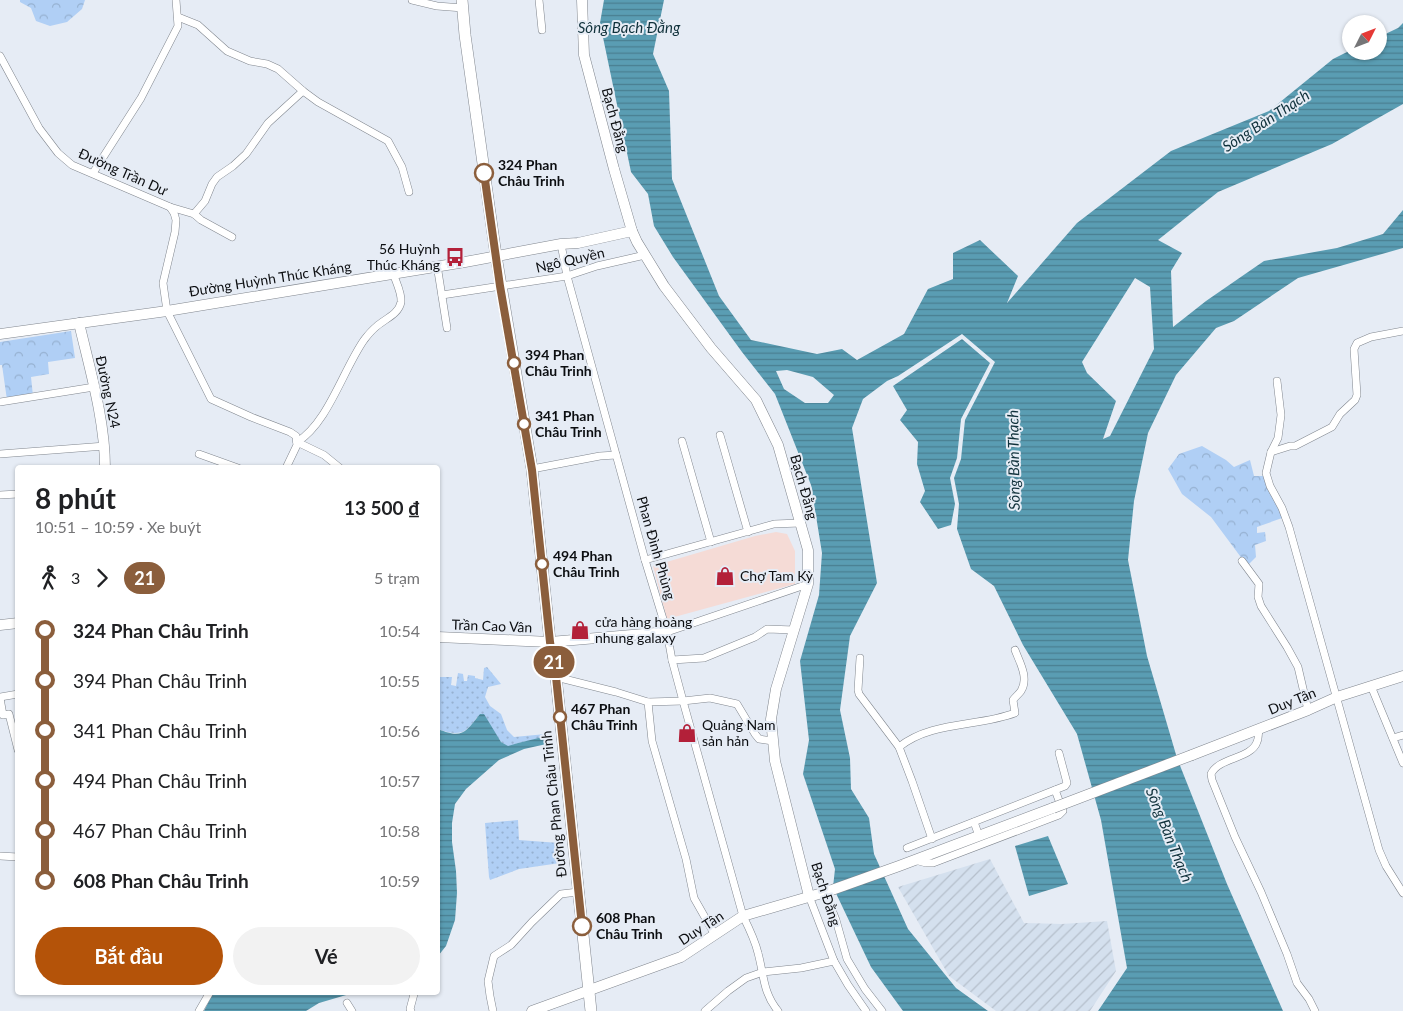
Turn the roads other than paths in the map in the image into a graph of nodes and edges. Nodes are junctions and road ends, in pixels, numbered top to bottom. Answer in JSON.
{"nodes":[{"id":1,"x":176,"y":0,"type":"edge"},
{"id":2,"x":412,"y":0,"type":"edge"},
{"id":3,"x":539,"y":0,"type":"edge"},
{"id":4,"x":582,"y":0,"type":"edge"},
{"id":5,"x":463,"y":4,"type":"edge"},
{"id":6,"x":178,"y":17,"type":"junction"},
{"id":7,"x":542,"y":30,"type":"dead end"},
{"id":8,"x":0,"y":56,"type":"edge"},
{"id":9,"x":303,"y":91,"type":"junction"},
{"id":10,"x":92,"y":173,"type":"junction"},
{"id":11,"x":409,"y":192,"type":"dead end"},
{"id":12,"x":170,"y":207,"type":"junction"},
{"id":13,"x":194,"y":214,"type":"junction"},
{"id":14,"x":632,"y":231,"type":"junction"},
{"id":15,"x":232,"y":237,"type":"dead end"},
{"id":16,"x":562,"y":244,"type":"junction"},
{"id":17,"x":645,"y":255,"type":"junction"},
{"id":18,"x":496,"y":256,"type":"junction"},
{"id":19,"x":437,"y":266,"type":"junction"},
{"id":20,"x":393,"y":273,"type":"junction"},
{"id":21,"x":567,"y":276,"type":"junction"},
{"id":22,"x":500,"y":286,"type":"junction"},
{"id":23,"x":442,"y":295,"type":"junction"},
{"id":24,"x":166,"y":310,"type":"junction"},
{"id":25,"x":79,"y":323,"type":"junction"},
{"id":26,"x":447,"y":328,"type":"dead end"},
{"id":27,"x":1403,"y":331,"type":"edge"},
{"id":28,"x":0,"y":334,"type":"edge"},
{"id":29,"x":1277,"y":380,"type":"dead end"},
{"id":30,"x":94,"y":387,"type":"junction"},
{"id":31,"x":0,"y":402,"type":"edge"},
{"id":32,"x":720,"y":435,"type":"dead end"},
{"id":33,"x":682,"y":440,"type":"dead end"},
{"id":34,"x":297,"y":442,"type":"junction"},
{"id":35,"x":105,"y":446,"type":"junction"},
{"id":36,"x":1271,"y":452,"type":"junction"},
{"id":37,"x":0,"y":454,"type":"edge"},
{"id":38,"x":199,"y":454,"type":"dead end"},
{"id":39,"x":616,"y":455,"type":"junction"},
{"id":40,"x":105,"y":465,"type":"edge"},
{"id":41,"x":230,"y":465,"type":"edge"},
{"id":42,"x":287,"y":465,"type":"edge"},
{"id":43,"x":336,"y":465,"type":"edge"},
{"id":44,"x":532,"y":470,"type":"junction"},
{"id":45,"x":15,"y":494,"type":"edge"},
{"id":46,"x":0,"y":495,"type":"edge"},
{"id":47,"x":800,"y":523,"type":"junction"},
{"id":48,"x":748,"y":532,"type":"junction"},
{"id":49,"x":710,"y":542,"type":"junction"},
{"id":50,"x":646,"y":560,"type":"junction"},
{"id":51,"x":1242,"y":561,"type":"dead end"},
{"id":52,"x":808,"y":584,"type":"junction"},
{"id":53,"x":15,"y":623,"type":"edge"},
{"id":54,"x":0,"y":625,"type":"edge"},
{"id":55,"x":794,"y":630,"type":"junction"},
{"id":56,"x":667,"y":632,"type":"junction"},
{"id":57,"x":440,"y":637,"type":"edge"},
{"id":58,"x":550,"y":642,"type":"junction"},
{"id":59,"x":1015,"y":650,"type":"dead end"},
{"id":60,"x":860,"y":658,"type":"dead end"},
{"id":61,"x":672,"y":660,"type":"junction"},
{"id":62,"x":1403,"y":676,"type":"edge"},
{"id":63,"x":556,"y":677,"type":"junction"},
{"id":64,"x":1371,"y":686,"type":"junction"},
{"id":65,"x":15,"y":694,"type":"edge"},
{"id":66,"x":0,"y":697,"type":"edge"},
{"id":67,"x":1337,"y":697,"type":"junction"},
{"id":68,"x":683,"y":701,"type":"junction"},
{"id":69,"x":648,"y":702,"type":"junction"},
{"id":70,"x":1308,"y":710,"type":"junction"},
{"id":71,"x":1259,"y":729,"type":"junction"},
{"id":72,"x":1403,"y":736,"type":"edge"},
{"id":73,"x":15,"y":738,"type":"edge"},
{"id":74,"x":1393,"y":738,"type":"junction"},
{"id":75,"x":773,"y":741,"type":"junction"},
{"id":76,"x":899,"y":748,"type":"junction"},
{"id":77,"x":1059,"y":753,"type":"dead end"},
{"id":78,"x":1403,"y":763,"type":"edge"},
{"id":79,"x":1055,"y":790,"type":"junction"},
{"id":80,"x":974,"y":822,"type":"junction"},
{"id":81,"x":979,"y":836,"type":"junction"},
{"id":82,"x":932,"y":838,"type":"junction"},
{"id":83,"x":907,"y":848,"type":"dead end"},
{"id":84,"x":0,"y":856,"type":"edge"},
{"id":85,"x":15,"y":857,"type":"edge"},
{"id":86,"x":914,"y":860,"type":"junction"},
{"id":87,"x":827,"y":891,"type":"junction"},
{"id":88,"x":578,"y":892,"type":"junction"},
{"id":89,"x":1403,"y":892,"type":"edge"},
{"id":90,"x":809,"y":896,"type":"junction"},
{"id":91,"x":744,"y":916,"type":"junction"},
{"id":92,"x":716,"y":935,"type":"junction"},
{"id":93,"x":834,"y":961,"type":"junction"},
{"id":94,"x":763,"y":972,"type":"junction"},
{"id":95,"x":588,"y":990,"type":"junction"},
{"id":96,"x":208,"y":995,"type":"edge"},
{"id":97,"x":414,"y":995,"type":"edge"},
{"id":98,"x":347,"y":1003,"type":"dead end"},
{"id":99,"x":199,"y":1011,"type":"edge"},
{"id":100,"x":352,"y":1011,"type":"edge"},
{"id":101,"x":411,"y":1011,"type":"edge"},
{"id":102,"x":493,"y":1011,"type":"edge"},
{"id":103,"x":532,"y":1011,"type":"edge"},
{"id":104,"x":591,"y":1011,"type":"edge"},
{"id":105,"x":705,"y":1011,"type":"edge"},
{"id":106,"x":778,"y":1011,"type":"edge"},
{"id":107,"x":866,"y":1011,"type":"edge"},
{"id":108,"x":882,"y":1011,"type":"edge"},
{"id":109,"x":1314,"y":1011,"type":"edge"}],
"edges":[{"from":1,"to":6,"type":"street"},
{"from":2,"to":5,"type":"street"},
{"from":3,"to":7,"type":"street"},
{"from":4,"to":14,"type":"street","name":"Bạch Đằng"},
{"from":5,"to":18,"type":"main road","name":"Đường Phan Châu Trinh"},
{"from":6,"to":9,"type":"street"},
{"from":6,"to":10,"type":"street"},
{"from":8,"to":10,"type":"street","name":"Đường Trần Dư"},
{"from":9,"to":11,"type":"street"},
{"from":9,"to":13,"type":"street"},
{"from":10,"to":12,"type":"street","name":"Đường Trần Dư"},
{"from":12,"to":13,"type":"street"},
{"from":12,"to":24,"type":"street","name":"Đường Trần Dư"},
{"from":13,"to":15,"type":"street"},
{"from":14,"to":16,"type":"street","name":"Đường Huỳnh Thúc Kháng"},
{"from":14,"to":17,"type":"street","name":"Bạch Đằng"},
{"from":16,"to":18,"type":"street","name":"Đường Huỳnh Thúc Kháng"},
{"from":16,"to":21,"type":"street","name":"Phan Đình Phùng"},
{"from":17,"to":21,"type":"street","name":"Ngô Quyền"},
{"from":17,"to":47,"type":"street","name":"Bạch Đằng"},
{"from":18,"to":19,"type":"street","name":"Đường Huỳnh Thúc Kháng"},
{"from":18,"to":22,"type":"main road","name":"Đường Phan Châu Trinh"},
{"from":19,"to":20,"type":"street","name":"Đường Huỳnh Thúc Kháng"},
{"from":19,"to":23,"type":"street"},
{"from":20,"to":24,"type":"street","name":"Đường Huỳnh Thúc Kháng"},
{"from":20,"to":34,"type":"street"},
{"from":21,"to":22,"type":"street","name":"Ngô Quyền"},
{"from":21,"to":39,"type":"street","name":"Phan Đình Phùng"},
{"from":22,"to":23,"type":"street","name":"Ngô Quyền"},
{"from":22,"to":44,"type":"main road","name":"Đường Phan Châu Trinh"},
{"from":23,"to":26,"type":"street"},
{"from":24,"to":25,"type":"street","name":"Đường Huỳnh Thúc Kháng"},
{"from":24,"to":34,"type":"street","name":"Đường Trần Dư"},
{"from":25,"to":28,"type":"street","name":"Đường Huỳnh Thúc Kháng"},
{"from":25,"to":30,"type":"street","name":"Đường N24"},
{"from":27,"to":36,"type":"street"},
{"from":29,"to":36,"type":"street"},
{"from":30,"to":31,"type":"street"},
{"from":30,"to":35,"type":"street","name":"Đường N24"},
{"from":32,"to":48,"type":"street"},
{"from":33,"to":49,"type":"street"},
{"from":34,"to":42,"type":"street"},
{"from":34,"to":43,"type":"street","name":"Đường Trần Dư"},
{"from":35,"to":37,"type":"street"},
{"from":35,"to":40,"type":"street","name":"Đường N24"},
{"from":36,"to":67,"type":"street"},
{"from":38,"to":41,"type":"street"},
{"from":39,"to":44,"type":"street"},
{"from":39,"to":50,"type":"street","name":"Phan Đình Phùng"},
{"from":44,"to":58,"type":"main road","name":"Đường Phan Châu Trinh"},
{"from":45,"to":46,"type":"street"},
{"from":47,"to":48,"type":"street"},
{"from":47,"to":52,"type":"street","name":"Bạch Đằng"},
{"from":48,"to":49,"type":"street"},
{"from":49,"to":50,"type":"street"},
{"from":50,"to":56,"type":"street","name":"Phan Đình Phùng"},
{"from":51,"to":70,"type":"street"},
{"from":52,"to":55,"type":"street","name":"Bạch Đằng"},
{"from":52,"to":56,"type":"street","name":"Trần Cao Vân"},
{"from":53,"to":54,"type":"street"},
{"from":55,"to":61,"type":"street"},
{"from":55,"to":75,"type":"street","name":"Bạch Đằng"},
{"from":56,"to":58,"type":"street","name":"Trần Cao Vân"},
{"from":56,"to":61,"type":"street","name":"Phan Đình Phùng"},
{"from":57,"to":58,"type":"street","name":"Trần Cao Vân"},
{"from":58,"to":63,"type":"main road","name":"Đường Phan Châu Trinh"},
{"from":59,"to":76,"type":"street"},
{"from":60,"to":76,"type":"street"},
{"from":61,"to":68,"type":"street","name":"Phan Đình Phùng"},
{"from":62,"to":64,"type":"street","name":"Duy Tân"},
{"from":63,"to":69,"type":"street"},
{"from":63,"to":88,"type":"main road","name":"Đường Phan Châu Trinh"},
{"from":64,"to":67,"type":"street","name":"Duy Tân"},
{"from":64,"to":74,"type":"street"},
{"from":65,"to":66,"type":"street"},
{"from":66,"to":73,"type":"street"},
{"from":67,"to":70,"type":"street","name":"Duy Tân"},
{"from":67,"to":89,"type":"street"},
{"from":68,"to":69,"type":"street"},
{"from":68,"to":75,"type":"street"},
{"from":68,"to":91,"type":"street","name":"Phan Đình Phùng"},
{"from":69,"to":92,"type":"street"},
{"from":70,"to":71,"type":"street","name":"Duy Tân"},
{"from":71,"to":81,"type":"street","name":"Duy Tân","bridge":true},
{"from":71,"to":109,"type":"street"},
{"from":72,"to":74,"type":"street"},
{"from":74,"to":78,"type":"street"},
{"from":75,"to":90,"type":"street","name":"Bạch Đằng"},
{"from":76,"to":82,"type":"street"},
{"from":77,"to":79,"type":"street"},
{"from":79,"to":80,"type":"street"},
{"from":79,"to":86,"type":"street"},
{"from":80,"to":81,"type":"street"},
{"from":80,"to":82,"type":"street"},
{"from":81,"to":86,"type":"street","name":"Duy Tân"},
{"from":82,"to":83,"type":"street"},
{"from":84,"to":85,"type":"street"},
{"from":86,"to":87,"type":"street","name":"Duy Tân"},
{"from":87,"to":90,"type":"street","name":"Duy Tân"},
{"from":87,"to":108,"type":"street"},
{"from":88,"to":95,"type":"main road","name":"Đường Phan Châu Trinh"},
{"from":88,"to":102,"type":"street"},
{"from":90,"to":91,"type":"street","name":"Duy Tân"},
{"from":90,"to":93,"type":"street","name":"Bạch Đằng"},
{"from":91,"to":92,"type":"street","name":"Duy Tân"},
{"from":91,"to":94,"type":"street","name":"Phan Đình Phùng"},
{"from":92,"to":95,"type":"street","name":"Duy Tân"},
{"from":93,"to":94,"type":"street"},
{"from":93,"to":107,"type":"street","name":"Bạch Đằng"},
{"from":94,"to":105,"type":"street"},
{"from":94,"to":106,"type":"street","name":"Phan Đình Phùng"},
{"from":95,"to":103,"type":"street","name":"Duy Tân"},
{"from":95,"to":104,"type":"main road","name":"Đường Phan Châu Trinh"},
{"from":96,"to":99,"type":"street"},
{"from":97,"to":101,"type":"street"},
{"from":98,"to":100,"type":"street"}]}
